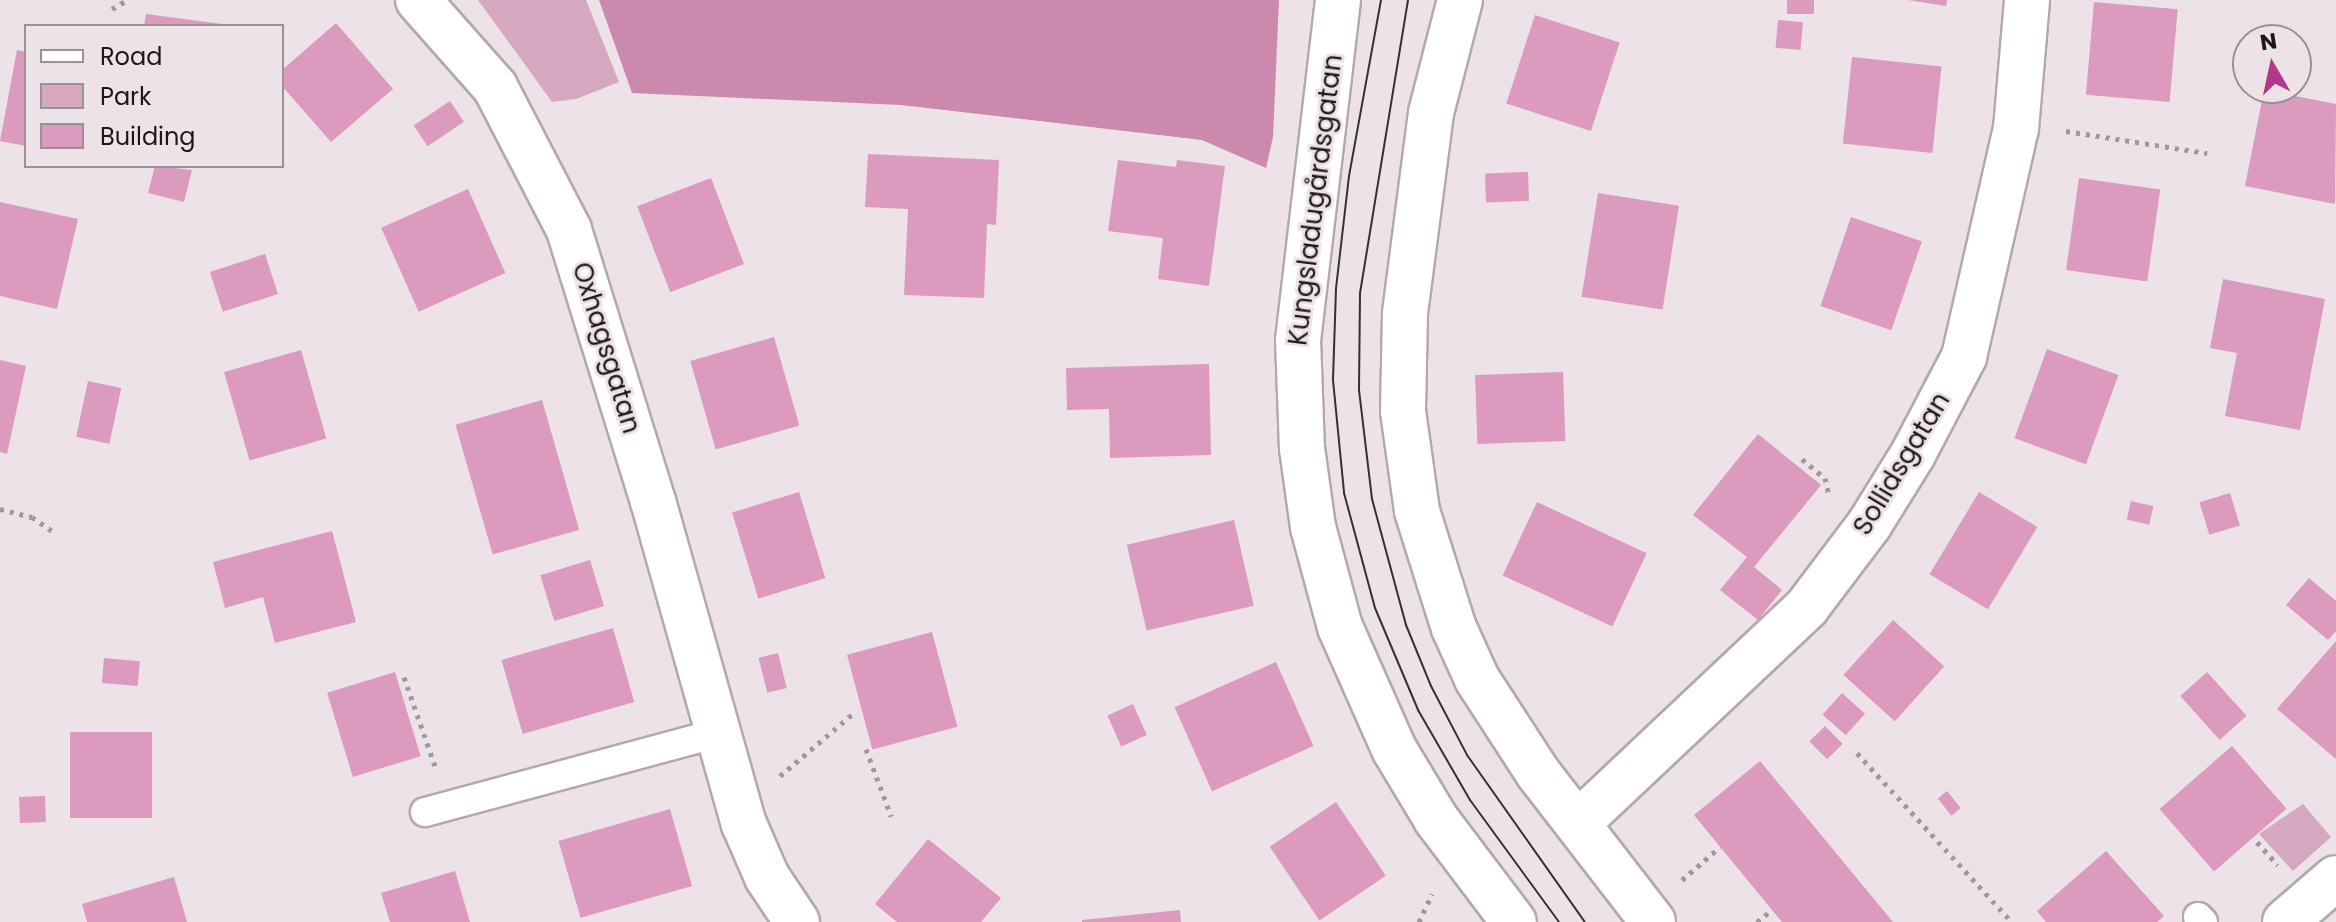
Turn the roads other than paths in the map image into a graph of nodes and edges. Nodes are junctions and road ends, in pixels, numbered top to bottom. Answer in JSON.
{"nodes":[{"id":1,"x":418,"y":0,"type":"edge"},
{"id":2,"x":1338,"y":0,"type":"edge"},
{"id":3,"x":1460,"y":0,"type":"edge"},
{"id":4,"x":2027,"y":0,"type":"edge"},
{"id":5,"x":718,"y":733,"type":"junction"},
{"id":6,"x":425,"y":812,"type":"dead end"},
{"id":7,"x":1578,"y":823,"type":"junction"},
{"id":8,"x":2336,"y":878,"type":"edge"},
{"id":9,"x":1663,"y":905,"type":"edge"},
{"id":10,"x":1494,"y":915,"type":"edge"},
{"id":11,"x":797,"y":922,"type":"edge"},
{"id":12,"x":2285,"y":922,"type":"edge"}],
"edges":[{"from":1,"to":5,"type":"street","name":"Oxhagsgatan"},
{"from":2,"to":10,"type":"street","name":"Kungsladugårdsgatan"},
{"from":3,"to":7,"type":"street"},
{"from":4,"to":7,"type":"street","name":"Sollidsgatan"},
{"from":5,"to":6,"type":"lane"},
{"from":5,"to":11,"type":"street","name":"Oxhagsgatan"},
{"from":7,"to":9,"type":"street"},
{"from":8,"to":12,"type":"street"}]}
